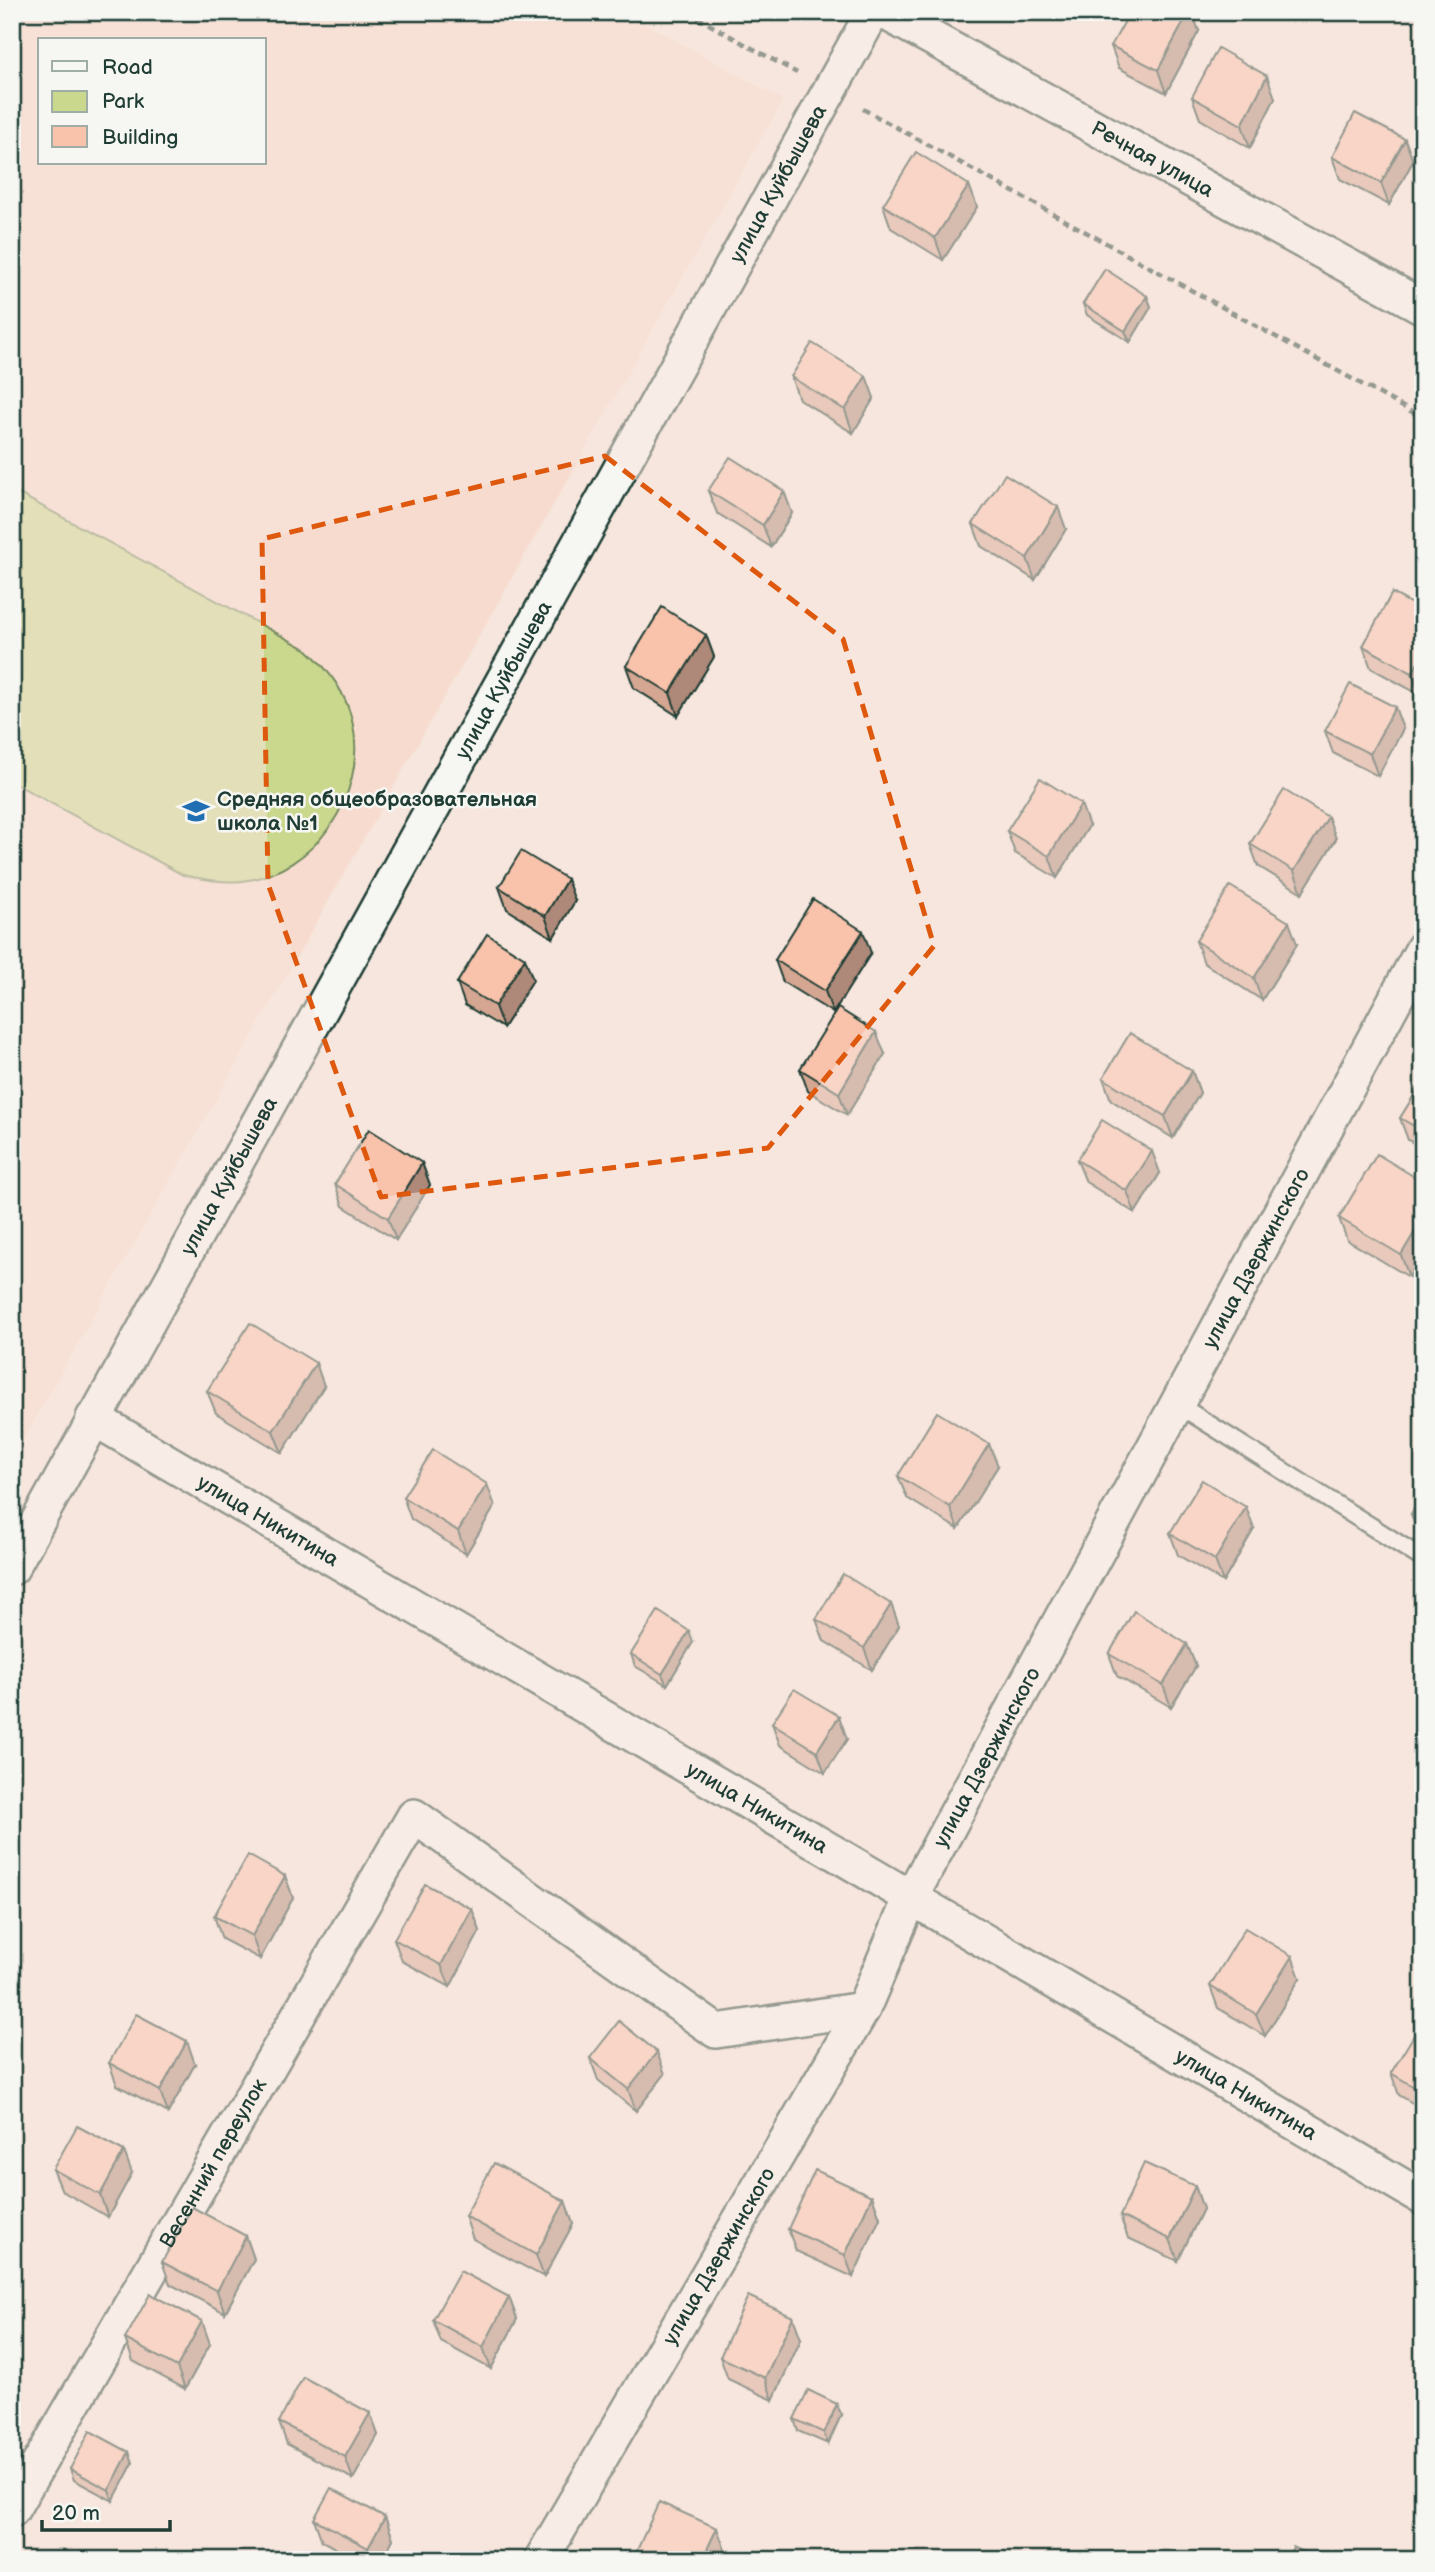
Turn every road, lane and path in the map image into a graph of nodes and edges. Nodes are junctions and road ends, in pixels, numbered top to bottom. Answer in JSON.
{"nodes":[{"id":1,"x":687,"y":12,"type":"edge"},
{"id":2,"x":873,"y":12,"type":"edge"},
{"id":3,"x":884,"y":12,"type":"edge"},
{"id":4,"x":829,"y":90,"type":"junction"},
{"id":5,"x":1423,"y":307,"type":"edge"},
{"id":6,"x":1423,"y":418,"type":"edge"},
{"id":7,"x":1423,"y":948,"type":"edge"},
{"id":8,"x":1177,"y":1404,"type":"junction"},
{"id":9,"x":93,"y":1418,"type":"junction"},
{"id":10,"x":1423,"y":1559,"type":"edge"},
{"id":11,"x":12,"y":1568,"type":"edge"},
{"id":12,"x":910,"y":1899,"type":"junction"},
{"id":13,"x":863,"y":2009,"type":"junction"},
{"id":14,"x":1423,"y":2198,"type":"edge"},
{"id":15,"x":12,"y":2510,"type":"edge"},
{"id":16,"x":541,"y":2560,"type":"edge"}],
"edges":[{"from":1,"to":4,"type":"path"},
{"from":2,"to":4,"type":"street","name":"улица Куйбышева"},
{"from":3,"to":5,"type":"street","name":"Речная улица"},
{"from":4,"to":6,"type":"path"},
{"from":4,"to":9,"type":"street","name":"улица Куйбышева"},
{"from":7,"to":8,"type":"street","name":"улица Дзержинского"},
{"from":8,"to":10,"type":"lane"},
{"from":8,"to":12,"type":"street","name":"улица Дзержинского"},
{"from":9,"to":11,"type":"street","name":"улица Куйбышева"},
{"from":9,"to":12,"type":"street","name":"улица Никитина"},
{"from":12,"to":13,"type":"street","name":"улица Дзержинского"},
{"from":12,"to":14,"type":"street","name":"улица Никитина"},
{"from":13,"to":15,"type":"street","name":"Весенний переулок"},
{"from":13,"to":16,"type":"street","name":"улица Дзержинского"}]}
